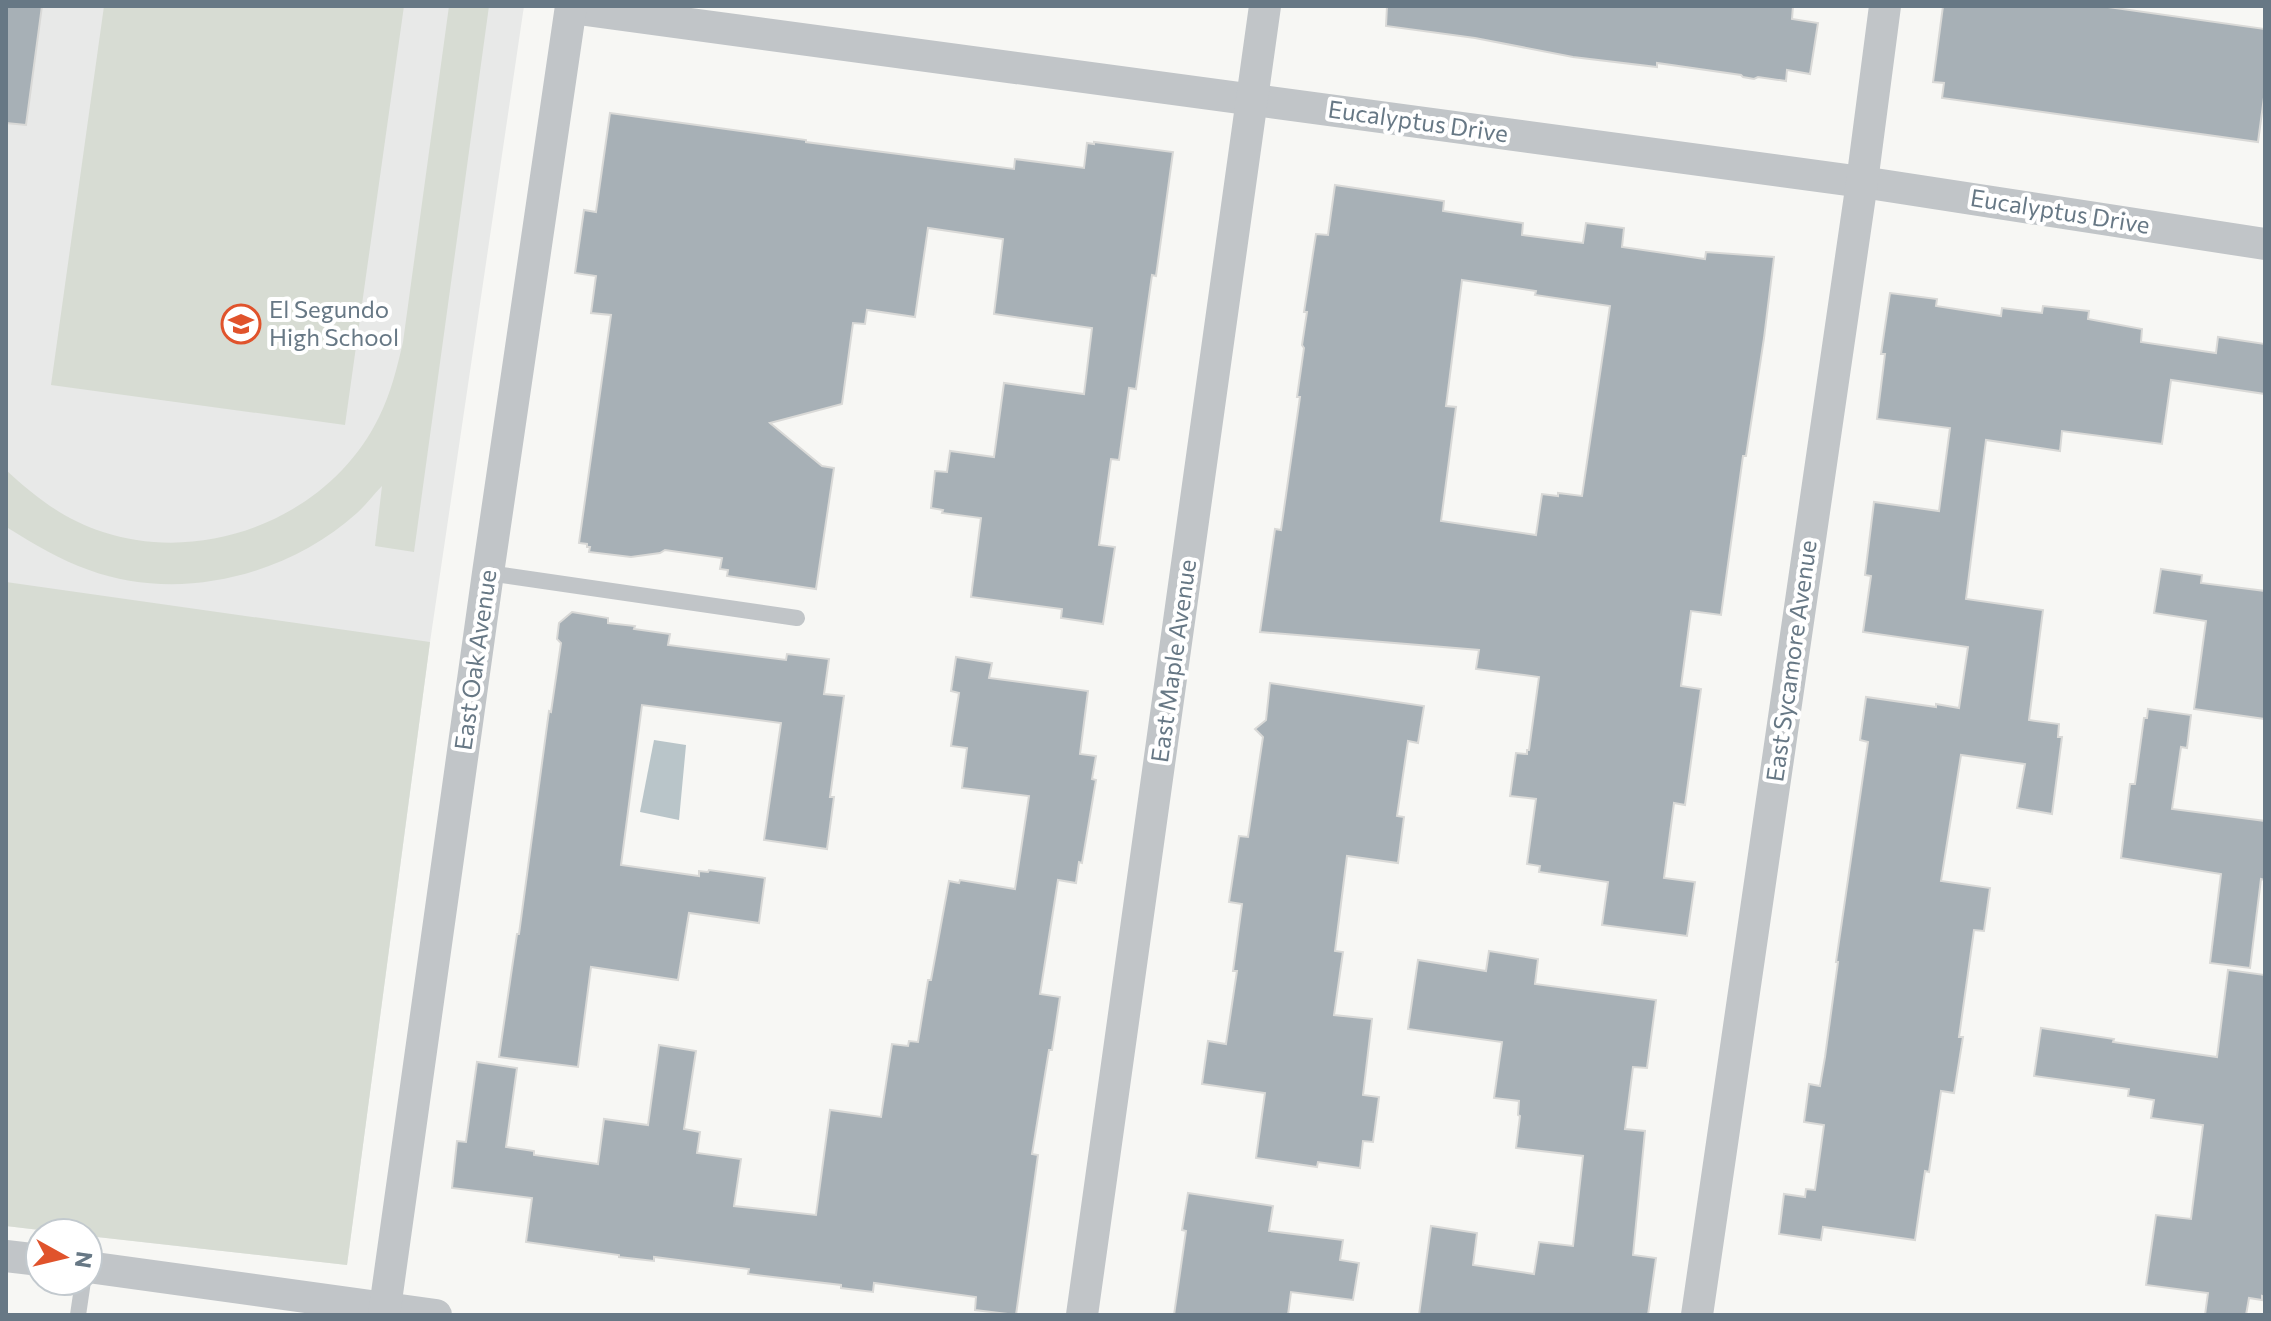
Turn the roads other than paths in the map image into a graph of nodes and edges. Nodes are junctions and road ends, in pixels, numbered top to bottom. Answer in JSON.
{"nodes":[{"id":1,"x":1265,"y":6,"type":"edge"},
{"id":2,"x":1885,"y":6,"type":"edge"},
{"id":3,"x":571,"y":7,"type":"edge"},
{"id":4,"x":1252,"y":100,"type":"junction"},
{"id":5,"x":1862,"y":182,"type":"junction"},
{"id":6,"x":2265,"y":244,"type":"edge"},
{"id":7,"x":488,"y":573,"type":"junction"},
{"id":8,"x":797,"y":618,"type":"dead end"},
{"id":9,"x":104,"y":1269,"type":"edge"},
{"id":10,"x":384,"y":1312,"type":"edge"},
{"id":11,"x":436,"y":1315,"type":"edge"},
{"id":12,"x":1082,"y":1315,"type":"edge"},
{"id":13,"x":1697,"y":1315,"type":"edge"}],
"edges":[{"from":1,"to":4,"type":"street","name":"East Maple Avenue"},
{"from":2,"to":5,"type":"street","name":"East Sycamore Avenue"},
{"from":3,"to":4,"type":"street","name":"Eucalyptus Drive"},
{"from":3,"to":7,"type":"street","name":"East Oak Avenue"},
{"from":4,"to":5,"type":"street","name":"Eucalyptus Drive"},
{"from":4,"to":12,"type":"street","name":"East Maple Avenue"},
{"from":5,"to":6,"type":"street","name":"Eucalyptus Drive"},
{"from":5,"to":13,"type":"street","name":"East Sycamore Avenue"},
{"from":7,"to":8,"type":"lane"},
{"from":7,"to":10,"type":"street","name":"East Oak Avenue"},
{"from":9,"to":10,"type":"street"},
{"from":10,"to":11,"type":"street"}]}
